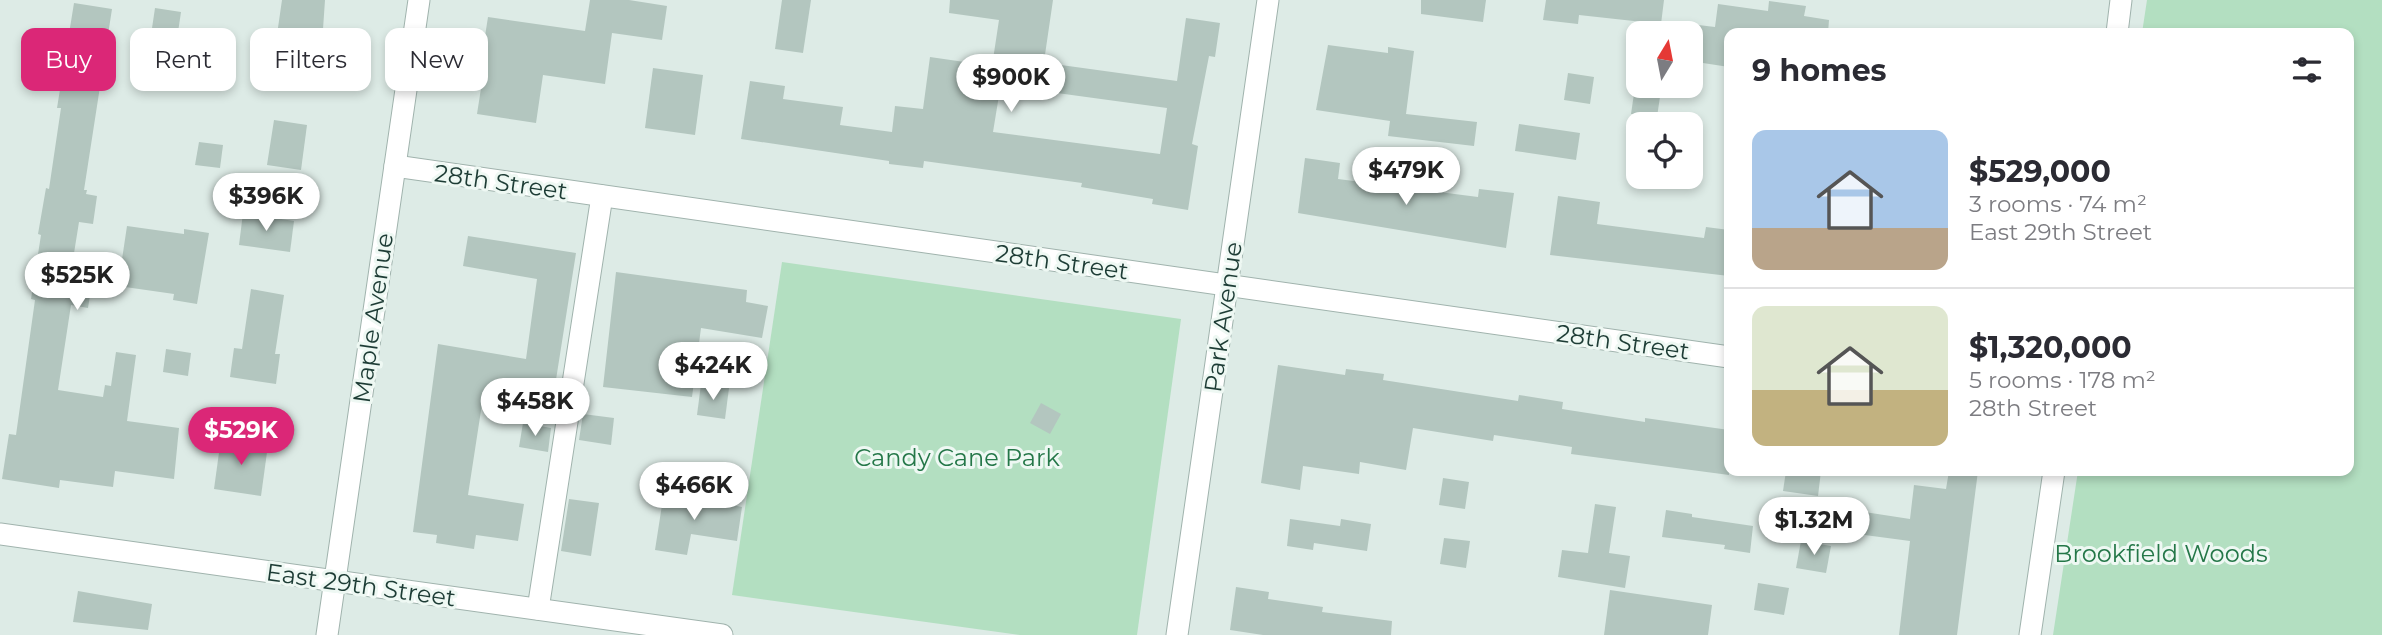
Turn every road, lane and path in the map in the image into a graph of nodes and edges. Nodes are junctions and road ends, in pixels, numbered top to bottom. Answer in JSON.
{"nodes":[{"id":1,"x":419,"y":0,"type":"edge"},
{"id":2,"x":1268,"y":0,"type":"edge"},
{"id":3,"x":2121,"y":0,"type":"edge"},
{"id":4,"x":2118,"y":28,"type":"edge"},
{"id":5,"x":395,"y":166,"type":"junction"},
{"id":6,"x":602,"y":196,"type":"junction"},
{"id":7,"x":1227,"y":285,"type":"junction"},
{"id":8,"x":1724,"y":356,"type":"edge"},
{"id":9,"x":2053,"y":476,"type":"edge"},
{"id":10,"x":0,"y":534,"type":"edge"},
{"id":11,"x":335,"y":581,"type":"junction"},
{"id":12,"x":538,"y":609,"type":"junction"},
{"id":13,"x":327,"y":635,"type":"edge"},
{"id":14,"x":722,"y":635,"type":"edge"},
{"id":15,"x":1177,"y":635,"type":"edge"},
{"id":16,"x":2030,"y":635,"type":"edge"}],
"edges":[{"from":1,"to":5,"type":"street","name":"Maple Avenue"},
{"from":2,"to":7,"type":"street","name":"Park Avenue"},
{"from":3,"to":4,"type":"street"},
{"from":5,"to":6,"type":"street","name":"28th Street"},
{"from":5,"to":11,"type":"street","name":"Maple Avenue"},
{"from":6,"to":7,"type":"street","name":"28th Street"},
{"from":6,"to":12,"type":"street"},
{"from":7,"to":8,"type":"street","name":"28th Street"},
{"from":7,"to":15,"type":"street","name":"Park Avenue"},
{"from":9,"to":16,"type":"street"},
{"from":10,"to":11,"type":"street","name":"East 29th Street"},
{"from":11,"to":12,"type":"street","name":"East 29th Street"},
{"from":11,"to":13,"type":"street","name":"Maple Avenue"},
{"from":12,"to":14,"type":"street","name":"East 29th Street"}]}
